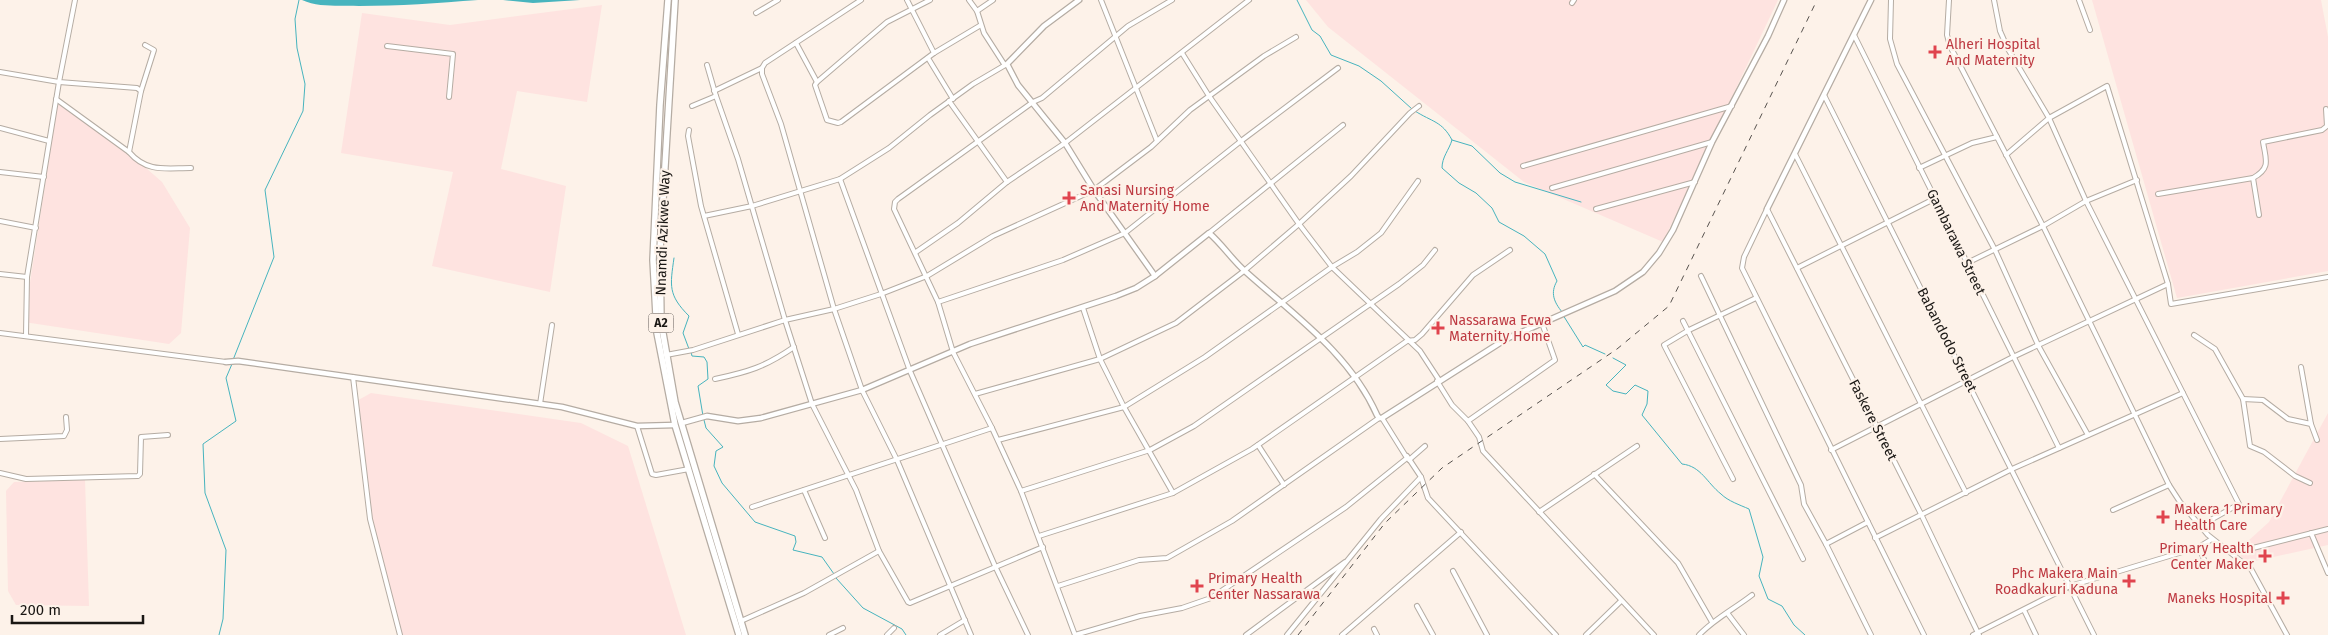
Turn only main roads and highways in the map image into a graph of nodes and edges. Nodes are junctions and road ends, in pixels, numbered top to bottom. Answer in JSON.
{"nodes":[{"id":1,"x":668,"y":0,"type":"edge"},
{"id":2,"x":676,"y":0,"type":"edge"},
{"id":3,"x":678,"y":424,"type":"junction"},
{"id":4,"x":739,"y":635,"type":"edge"},
{"id":5,"x":745,"y":635,"type":"edge"}],
"edges":[{"from":1,"to":3,"type":"highway","name":"Nnamdi Azikwe Way","number":"A2"},
{"from":2,"to":3,"type":"highway","name":"Nnamdi Azikwe Way","number":"A2"},
{"from":3,"to":4,"type":"highway","name":"Nnamdi Azikwe Way","number":"A2"},
{"from":3,"to":5,"type":"highway","name":"Nnamdi Azikwe Way","number":"A2"}]}
